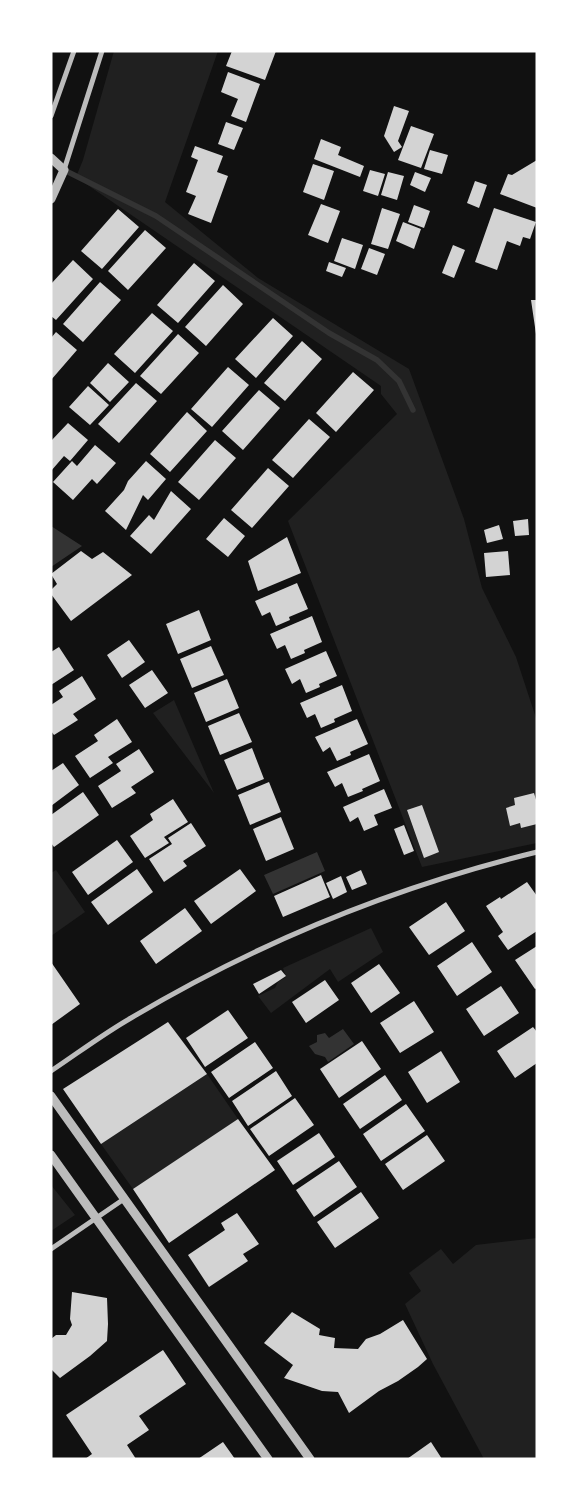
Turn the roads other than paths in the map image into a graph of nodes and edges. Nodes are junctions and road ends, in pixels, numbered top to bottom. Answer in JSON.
{"nodes":[{"id":1,"x":74,"y":51,"type":"edge"},
{"id":2,"x":102,"y":51,"type":"edge"},
{"id":3,"x":51,"y":116,"type":"edge"},
{"id":4,"x":51,"y":158,"type":"edge"},
{"id":5,"x":64,"y":170,"type":"junction"},
{"id":6,"x":51,"y":199,"type":"edge"},
{"id":7,"x":537,"y":852,"type":"edge"},
{"id":8,"x":51,"y":1071,"type":"edge"},
{"id":9,"x":51,"y":1096,"type":"edge"},
{"id":10,"x":51,"y":1155,"type":"edge"},
{"id":11,"x":124,"y":1199,"type":"junction"},
{"id":12,"x":96,"y":1218,"type":"junction"},
{"id":13,"x":51,"y":1249,"type":"edge"},
{"id":14,"x":268,"y":1459,"type":"edge"},
{"id":15,"x":310,"y":1459,"type":"edge"}],
"edges":[{"from":1,"to":3,"type":"street"},
{"from":2,"to":5,"type":"street"},
{"from":4,"to":5,"type":"street"},
{"from":5,"to":6,"type":"street"},
{"from":7,"to":8,"type":"street"},
{"from":9,"to":11,"type":"street"},
{"from":10,"to":12,"type":"street"},
{"from":11,"to":12,"type":"street"},
{"from":11,"to":15,"type":"street"},
{"from":12,"to":13,"type":"street"},
{"from":12,"to":14,"type":"street"}]}
